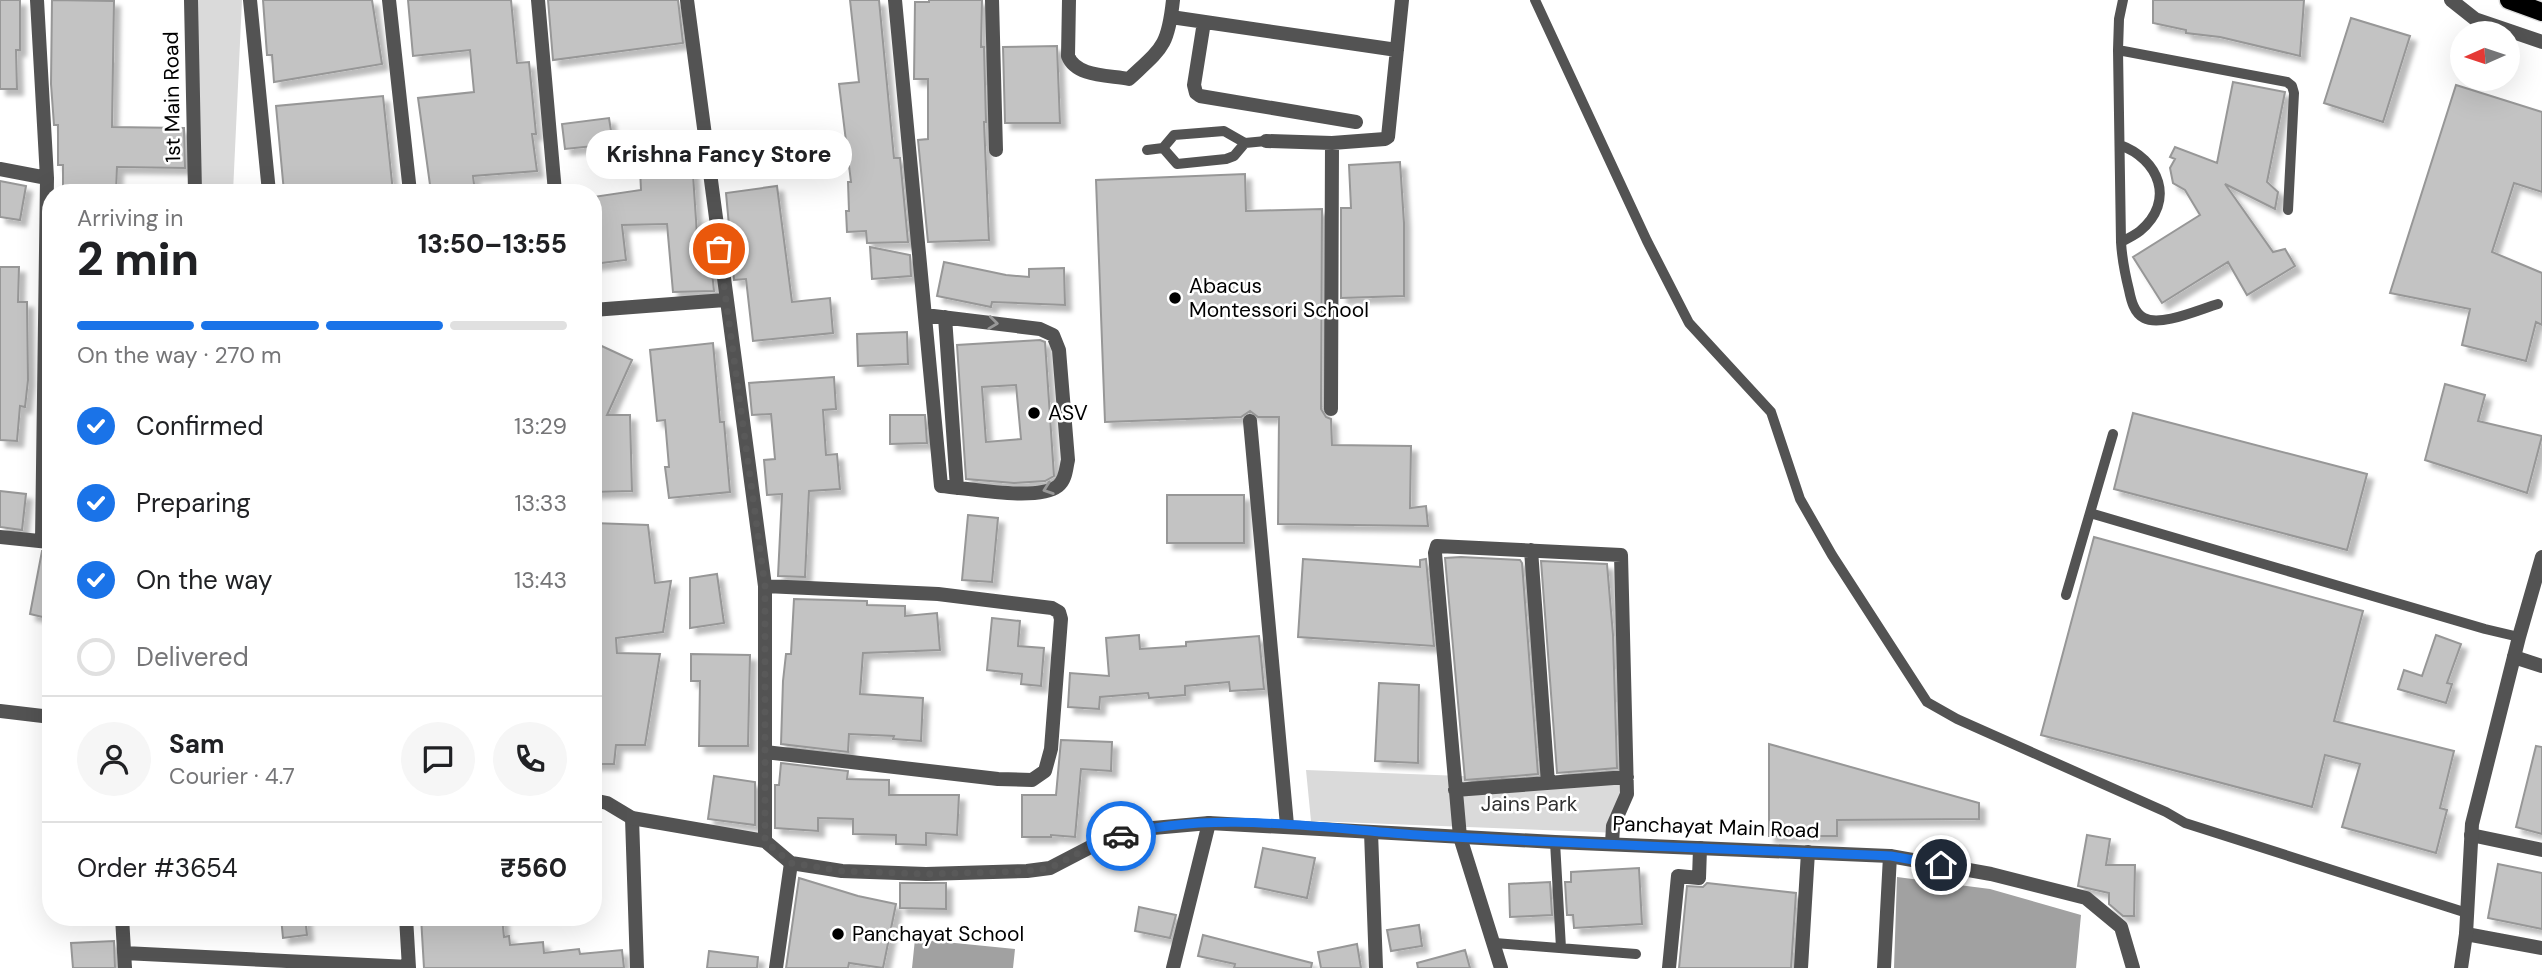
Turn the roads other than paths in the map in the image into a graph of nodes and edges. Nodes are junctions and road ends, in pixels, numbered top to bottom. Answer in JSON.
{"nodes":[{"id":1,"x":37,"y":0,"type":"edge"},
{"id":2,"x":191,"y":0,"type":"edge"},
{"id":3,"x":250,"y":0,"type":"edge"},
{"id":4,"x":389,"y":0,"type":"edge"},
{"id":5,"x":538,"y":0,"type":"edge"},
{"id":6,"x":687,"y":0,"type":"edge"},
{"id":7,"x":895,"y":0,"type":"edge"},
{"id":8,"x":992,"y":0,"type":"edge"},
{"id":9,"x":1069,"y":0,"type":"edge"},
{"id":10,"x":1173,"y":0,"type":"edge"},
{"id":11,"x":1402,"y":0,"type":"edge"},
{"id":12,"x":1535,"y":0,"type":"edge"},
{"id":13,"x":2123,"y":0,"type":"edge"},
{"id":14,"x":2451,"y":0,"type":"edge"},
{"id":15,"x":2509,"y":0,"type":"edge"},
{"id":16,"x":2542,"y":12,"type":"edge"},
{"id":17,"x":1171,"y":17,"type":"junction"},
{"id":18,"x":1204,"y":22,"type":"junction"},
{"id":19,"x":2542,"y":42,"type":"edge"},
{"id":20,"x":1397,"y":50,"type":"junction"},
{"id":21,"x":2118,"y":50,"type":"junction"},
{"id":22,"x":1356,"y":122,"type":"dead end"},
{"id":23,"x":1266,"y":141,"type":"joint"},
{"id":24,"x":1245,"y":143,"type":"junction"},
{"id":25,"x":1332,"y":143,"type":"junction"},
{"id":26,"x":2120,"y":145,"type":"junction"},
{"id":27,"x":1163,"y":148,"type":"junction"},
{"id":28,"x":996,"y":150,"type":"dead end"},
{"id":29,"x":1147,"y":150,"type":"dead end"},
{"id":30,"x":0,"y":169,"type":"edge"},
{"id":31,"x":47,"y":178,"type":"junction"},
{"id":32,"x":47,"y":184,"type":"edge"},
{"id":33,"x":195,"y":184,"type":"edge"},
{"id":34,"x":268,"y":184,"type":"edge"},
{"id":35,"x":409,"y":184,"type":"edge"},
{"id":36,"x":554,"y":184,"type":"edge"},
{"id":37,"x":2288,"y":210,"type":"dead end"},
{"id":38,"x":2121,"y":242,"type":"junction"},
{"id":39,"x":725,"y":300,"type":"junction"},
{"id":40,"x":2218,"y":304,"type":"dead end"},
{"id":41,"x":602,"y":309,"type":"edge"},
{"id":42,"x":925,"y":315,"type":"junction"},
{"id":43,"x":945,"y":317,"type":"junction"},
{"id":44,"x":1331,"y":409,"type":"dead end"},
{"id":45,"x":1250,"y":421,"type":"dead end"},
{"id":46,"x":2113,"y":434,"type":"dead end"},
{"id":47,"x":949,"y":487,"type":"junction"},
{"id":48,"x":2090,"y":513,"type":"junction"},
{"id":49,"x":0,"y":537,"type":"edge"},
{"id":50,"x":42,"y":542,"type":"edge"},
{"id":51,"x":1531,"y":550,"type":"junction"},
{"id":52,"x":2542,"y":557,"type":"edge"},
{"id":53,"x":765,"y":586,"type":"junction"},
{"id":54,"x":2066,"y":594,"type":"dead end"},
{"id":55,"x":2519,"y":637,"type":"junction"},
{"id":56,"x":2514,"y":657,"type":"junction"},
{"id":57,"x":2542,"y":666,"type":"edge"},
{"id":58,"x":0,"y":710,"type":"edge"},
{"id":59,"x":42,"y":716,"type":"edge"},
{"id":60,"x":765,"y":751,"type":"junction"},
{"id":61,"x":1627,"y":777,"type":"junction"},
{"id":62,"x":1548,"y":783,"type":"junction"},
{"id":63,"x":1455,"y":790,"type":"junction"},
{"id":64,"x":602,"y":802,"type":"edge"},
{"id":65,"x":632,"y":818,"type":"junction"},
{"id":66,"x":1209,"y":823,"type":"junction"},
{"id":67,"x":1287,"y":825,"type":"junction"},
{"id":68,"x":1371,"y":832,"type":"junction"},
{"id":69,"x":2471,"y":835,"type":"junction"},
{"id":70,"x":1460,"y":837,"type":"junction"},
{"id":71,"x":765,"y":841,"type":"junction"},
{"id":72,"x":1555,"y":842,"type":"junction"},
{"id":73,"x":1612,"y":844,"type":"junction"},
{"id":74,"x":1700,"y":848,"type":"junction"},
{"id":75,"x":2542,"y":850,"type":"edge"},
{"id":76,"x":1808,"y":852,"type":"junction"},
{"id":77,"x":1891,"y":856,"type":"junction"},
{"id":78,"x":791,"y":863,"type":"junction"},
{"id":79,"x":2467,"y":913,"type":"junction"},
{"id":80,"x":123,"y":926,"type":"edge"},
{"id":81,"x":407,"y":926,"type":"edge"},
{"id":82,"x":2466,"y":934,"type":"junction"},
{"id":83,"x":1495,"y":943,"type":"junction"},
{"id":84,"x":1561,"y":948,"type":"junction"},
{"id":85,"x":2542,"y":948,"type":"edge"},
{"id":86,"x":1636,"y":954,"type":"dead end"},
{"id":87,"x":125,"y":961,"type":"edge"},
{"id":88,"x":409,"y":968,"type":"edge"},
{"id":89,"x":637,"y":968,"type":"edge"},
{"id":90,"x":776,"y":968,"type":"edge"},
{"id":91,"x":1173,"y":968,"type":"edge"},
{"id":92,"x":1376,"y":968,"type":"edge"},
{"id":93,"x":1501,"y":968,"type":"edge"},
{"id":94,"x":1669,"y":968,"type":"edge"},
{"id":95,"x":1801,"y":968,"type":"edge"},
{"id":96,"x":1884,"y":968,"type":"edge"},
{"id":97,"x":2133,"y":968,"type":"edge"},
{"id":98,"x":2461,"y":968,"type":"edge"}],
"edges":[{"from":1,"to":31,"type":"street"},
{"from":2,"to":33,"type":"street","name":"1st Main Road"},
{"from":3,"to":34,"type":"street"},
{"from":4,"to":35,"type":"street"},
{"from":5,"to":36,"type":"street"},
{"from":6,"to":39,"type":"street"},
{"from":7,"to":42,"type":"street"},
{"from":8,"to":28,"type":"street"},
{"from":9,"to":17,"type":"street"},
{"from":10,"to":17,"type":"street"},
{"from":11,"to":20,"type":"street"},
{"from":12,"to":79,"type":"lane"},
{"from":13,"to":21,"type":"lane"},
{"from":14,"to":19,"type":"street"},
{"from":15,"to":16,"type":"main road"},
{"from":17,"to":18,"type":"street"},
{"from":18,"to":20,"type":"street"},
{"from":18,"to":22,"type":"street"},
{"from":20,"to":25,"type":"street"},
{"from":21,"to":26,"type":"lane"},
{"from":21,"to":37,"type":"lane"},
{"from":23,"to":24,"type":"lane"},
{"from":23,"to":25,"type":"street"},
{"from":24,"to":27,"type":"lane"},
{"from":24,"to":27,"type":"lane"},
{"from":25,"to":44,"type":"street"},
{"from":26,"to":38,"type":"lane"},
{"from":26,"to":38,"type":"lane"},
{"from":27,"to":29,"type":"lane"},
{"from":30,"to":31,"type":"street"},
{"from":31,"to":32,"type":"street"},
{"from":38,"to":40,"type":"lane"},
{"from":39,"to":41,"type":"street"},
{"from":39,"to":53,"type":"street"},
{"from":42,"to":43,"type":"street"},
{"from":42,"to":47,"type":"street"},
{"from":43,"to":47,"type":"street"},
{"from":43,"to":47,"type":"street","one_way":true},
{"from":45,"to":67,"type":"street"},
{"from":46,"to":48,"type":"lane"},
{"from":48,"to":54,"type":"lane"},
{"from":48,"to":55,"type":"lane"},
{"from":49,"to":50,"type":"street"},
{"from":51,"to":61,"type":"street"},
{"from":51,"to":62,"type":"street"},
{"from":51,"to":63,"type":"street"},
{"from":52,"to":55,"type":"street"},
{"from":53,"to":60,"type":"street"},
{"from":53,"to":60,"type":"street"},
{"from":55,"to":56,"type":"street"},
{"from":56,"to":57,"type":"street"},
{"from":56,"to":69,"type":"street"},
{"from":58,"to":59,"type":"street"},
{"from":60,"to":71,"type":"street"},
{"from":61,"to":62,"type":"street"},
{"from":61,"to":73,"type":"street"},
{"from":62,"to":63,"type":"street"},
{"from":63,"to":70,"type":"street"},
{"from":64,"to":65,"type":"street"},
{"from":65,"to":71,"type":"street"},
{"from":65,"to":89,"type":"street"},
{"from":66,"to":67,"type":"street","name":"Panchayat Main Road"},
{"from":66,"to":78,"type":"street","name":"Panchayat Main Road"},
{"from":66,"to":91,"type":"street"},
{"from":67,"to":68,"type":"street","name":"Panchayat Main Road"},
{"from":68,"to":70,"type":"street","name":"Panchayat Main Road"},
{"from":68,"to":92,"type":"street"},
{"from":69,"to":75,"type":"street"},
{"from":69,"to":79,"type":"street"},
{"from":70,"to":72,"type":"street","name":"Panchayat Main Road"},
{"from":70,"to":83,"type":"street"},
{"from":71,"to":78,"type":"street"},
{"from":72,"to":73,"type":"street","name":"Panchayat Main Road"},
{"from":72,"to":84,"type":"lane"},
{"from":73,"to":74,"type":"street","name":"Panchayat Main Road"},
{"from":74,"to":76,"type":"street","name":"Panchayat Main Road"},
{"from":74,"to":94,"type":"street"},
{"from":76,"to":77,"type":"street","name":"Panchayat Main Road"},
{"from":76,"to":95,"type":"street"},
{"from":77,"to":96,"type":"street"},
{"from":77,"to":97,"type":"street","name":"Panchayat Main Road"},
{"from":78,"to":90,"type":"street"},
{"from":79,"to":82,"type":"street"},
{"from":80,"to":87,"type":"street"},
{"from":81,"to":88,"type":"street"},
{"from":82,"to":85,"type":"street"},
{"from":82,"to":98,"type":"street"},
{"from":83,"to":84,"type":"lane"},
{"from":83,"to":93,"type":"street"},
{"from":84,"to":86,"type":"lane"},
{"from":87,"to":88,"type":"street"}]}
